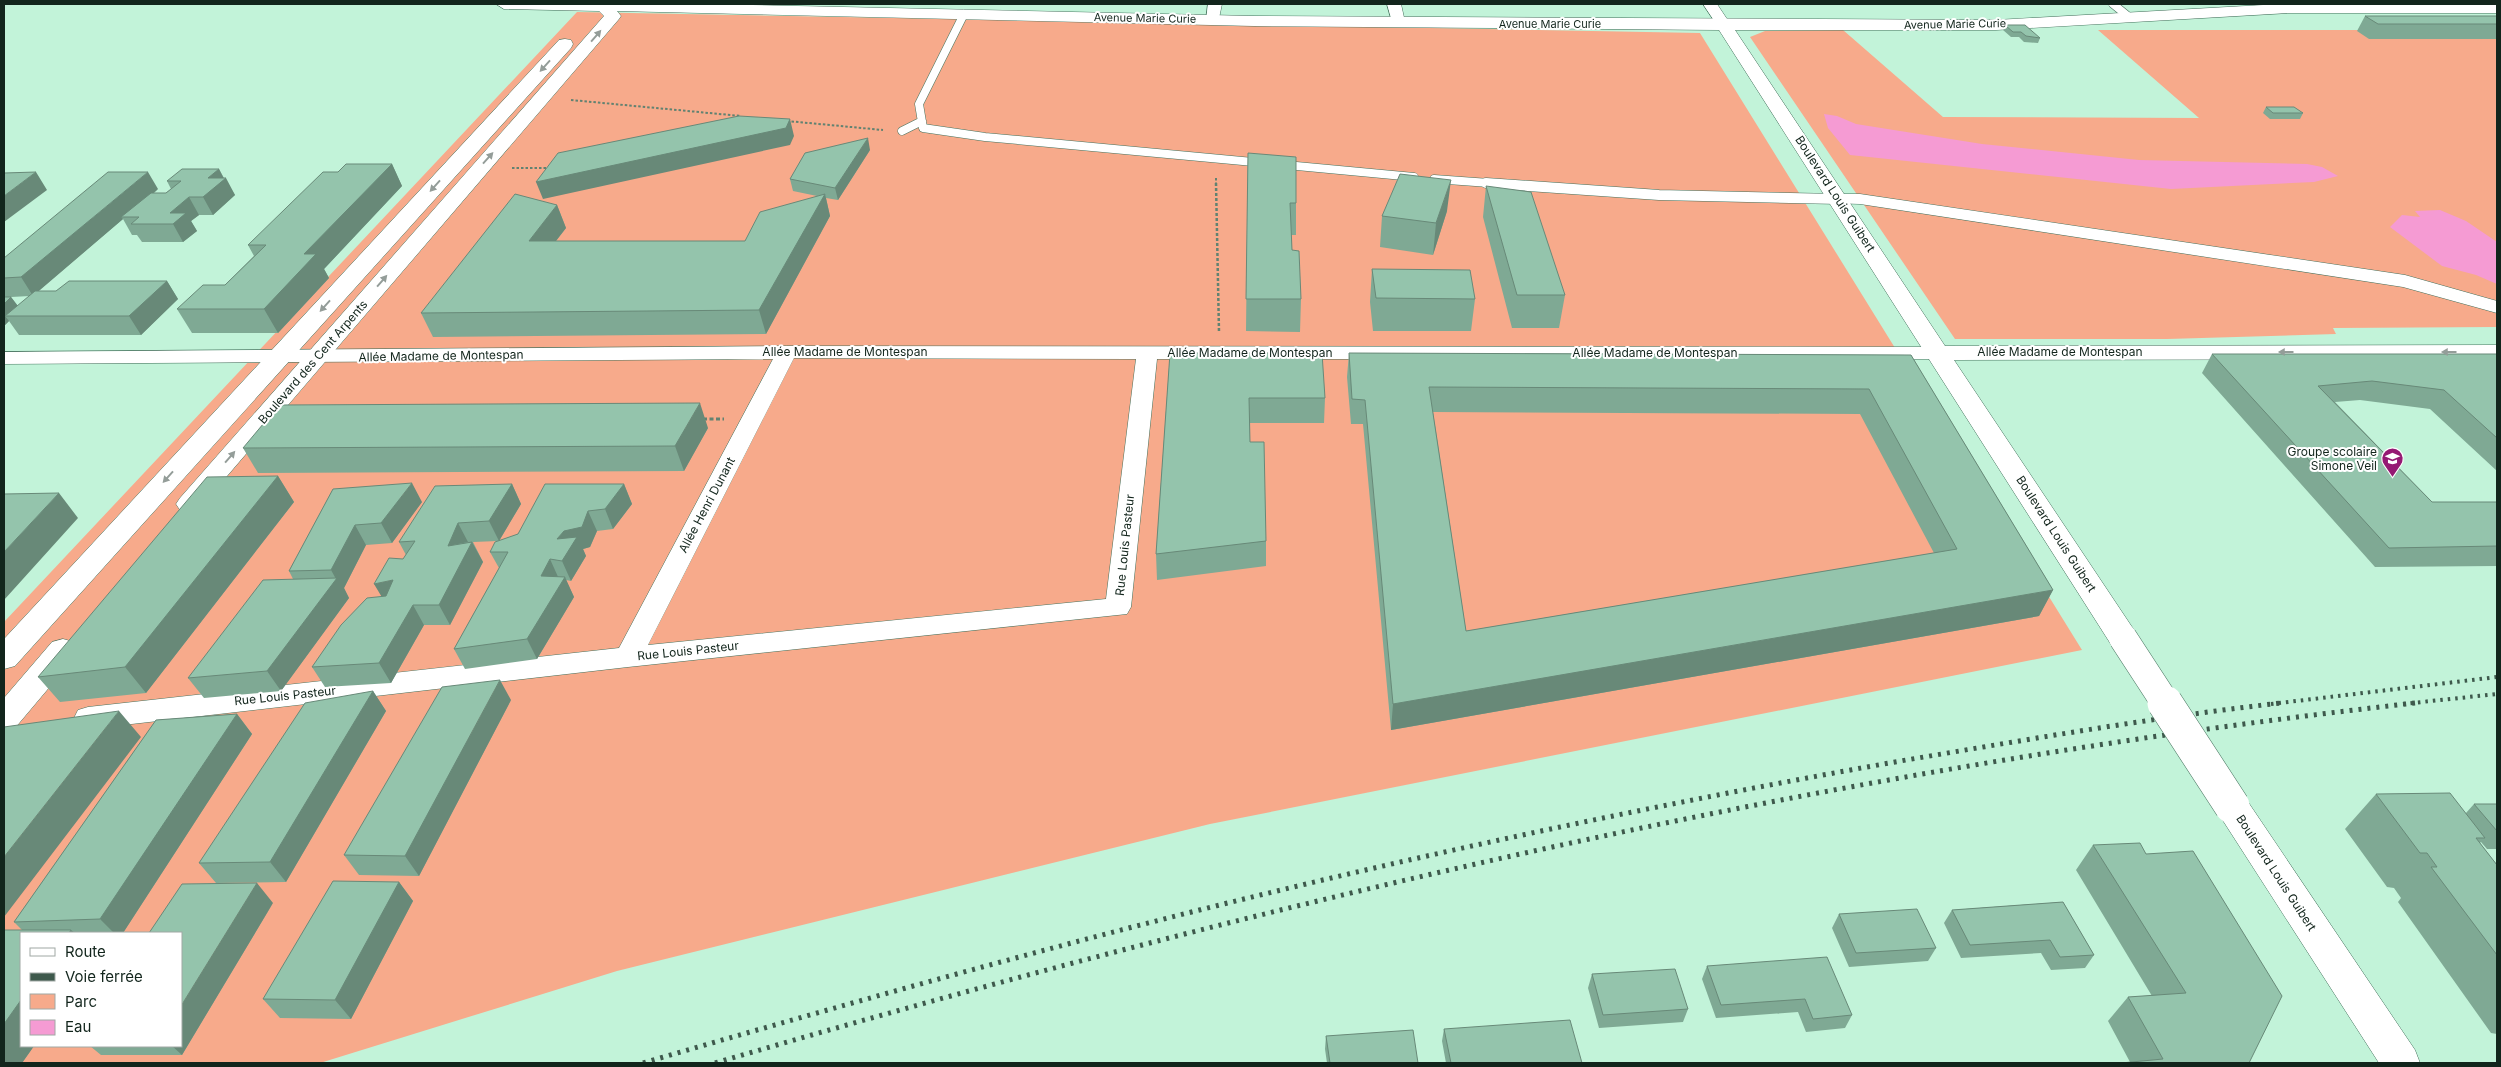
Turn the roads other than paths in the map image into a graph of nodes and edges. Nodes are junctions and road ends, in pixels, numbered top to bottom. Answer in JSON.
{"nodes":[{"id":1,"x":504,"y":4,"type":"edge"},
{"id":2,"x":1394,"y":4,"type":"edge"},
{"id":3,"x":1710,"y":4,"type":"edge"},
{"id":4,"x":2113,"y":4,"type":"edge"},
{"id":5,"x":604,"y":5,"type":"edge"},
{"id":6,"x":2417,"y":6,"type":"edge"},
{"id":7,"x":2497,"y":8,"type":"edge"},
{"id":8,"x":1214,"y":12,"type":"edge"},
{"id":9,"x":964,"y":14,"type":"junction"},
{"id":10,"x":2129,"y":17,"type":"junction"},
{"id":11,"x":1398,"y":22,"type":"junction"},
{"id":12,"x":1724,"y":25,"type":"junction"},
{"id":13,"x":922,"y":121,"type":"junction"},
{"id":14,"x":902,"y":131,"type":"road end"},
{"id":15,"x":1839,"y":199,"type":"junction"},
{"id":16,"x":2497,"y":307,"type":"edge"},
{"id":17,"x":787,"y":352,"type":"junction"},
{"id":18,"x":1939,"y":352,"type":"junction"},
{"id":19,"x":2497,"y":352,"type":"edge"},
{"id":20,"x":1147,"y":353,"type":"junction"},
{"id":21,"x":278,"y":357,"type":"junction"},
{"id":22,"x":4,"y":358,"type":"edge"},
{"id":23,"x":316,"y":358,"type":"junction"},
{"id":24,"x":176,"y":520,"type":"edge"},
{"id":25,"x":80,"y":630,"type":"edge"},
{"id":26,"x":628,"y":657,"type":"junction"},
{"id":27,"x":4,"y":658,"type":"edge"},
{"id":28,"x":4,"y":719,"type":"edge"},
{"id":29,"x":63,"y":721,"type":"edge"},
{"id":30,"x":34,"y":724,"type":"edge"},
{"id":31,"x":4,"y":727,"type":"edge"},
{"id":32,"x":2401,"y":1063,"type":"edge"}],
"edges":[{"from":1,"to":5,"type":"street","name":"Avenue Marie Curie"},
{"from":2,"to":11,"type":"street"},
{"from":3,"to":12,"type":"street","name":"Boulevard Louis Guibert"},
{"from":4,"to":10,"type":"lane"},
{"from":5,"to":9,"type":"street","name":"Avenue Marie Curie"},
{"from":5,"to":21,"type":"street","one_way":true},
{"from":23,"to":5,"type":"street","name":"Boulevard des Cent Arpents","one_way":true},
{"from":6,"to":7,"type":"street","name":"Avenue Marie Curie"},
{"from":6,"to":10,"type":"street","name":"Avenue Marie Curie"},
{"from":8,"to":9,"type":"street","name":"Avenue Marie Curie"},
{"from":8,"to":11,"type":"street","name":"Avenue Marie Curie"},
{"from":9,"to":13,"type":"lane"},
{"from":10,"to":12,"type":"street","name":"Avenue Marie Curie"},
{"from":11,"to":12,"type":"street","name":"Avenue Marie Curie"},
{"from":12,"to":15,"type":"street","name":"Boulevard Louis Guibert"},
{"from":13,"to":14,"type":"lane"},
{"from":13,"to":15,"type":"lane"},
{"from":15,"to":16,"type":"street"},
{"from":15,"to":18,"type":"street","name":"Boulevard Louis Guibert"},
{"from":17,"to":20,"type":"street","name":"Allée Madame de Montespan"},
{"from":17,"to":23,"type":"street","name":"Allée Madame de Montespan"},
{"from":17,"to":26,"type":"street","name":"Allée Henri Dunant"},
{"from":19,"to":18,"type":"street","name":"Allée Madame de Montespan","one_way":true},
{"from":18,"to":20,"type":"street","name":"Allée Madame de Montespan"},
{"from":18,"to":32,"type":"street","name":"Boulevard Louis Guibert","bridge":true},
{"from":20,"to":26,"type":"street","name":"Rue Louis Pasteur"},
{"from":21,"to":22,"type":"street","name":"Allée Madame de Montespan"},
{"from":21,"to":23,"type":"street","name":"Allée Madame de Montespan"},
{"from":21,"to":27,"type":"street","one_way":true},
{"from":24,"to":23,"type":"street","name":"Boulevard des Cent Arpents","one_way":true},
{"from":25,"to":28,"type":"street"},
{"from":26,"to":29,"type":"street","name":"Rue Louis Pasteur"},
{"from":30,"to":31,"type":"street"}]}
